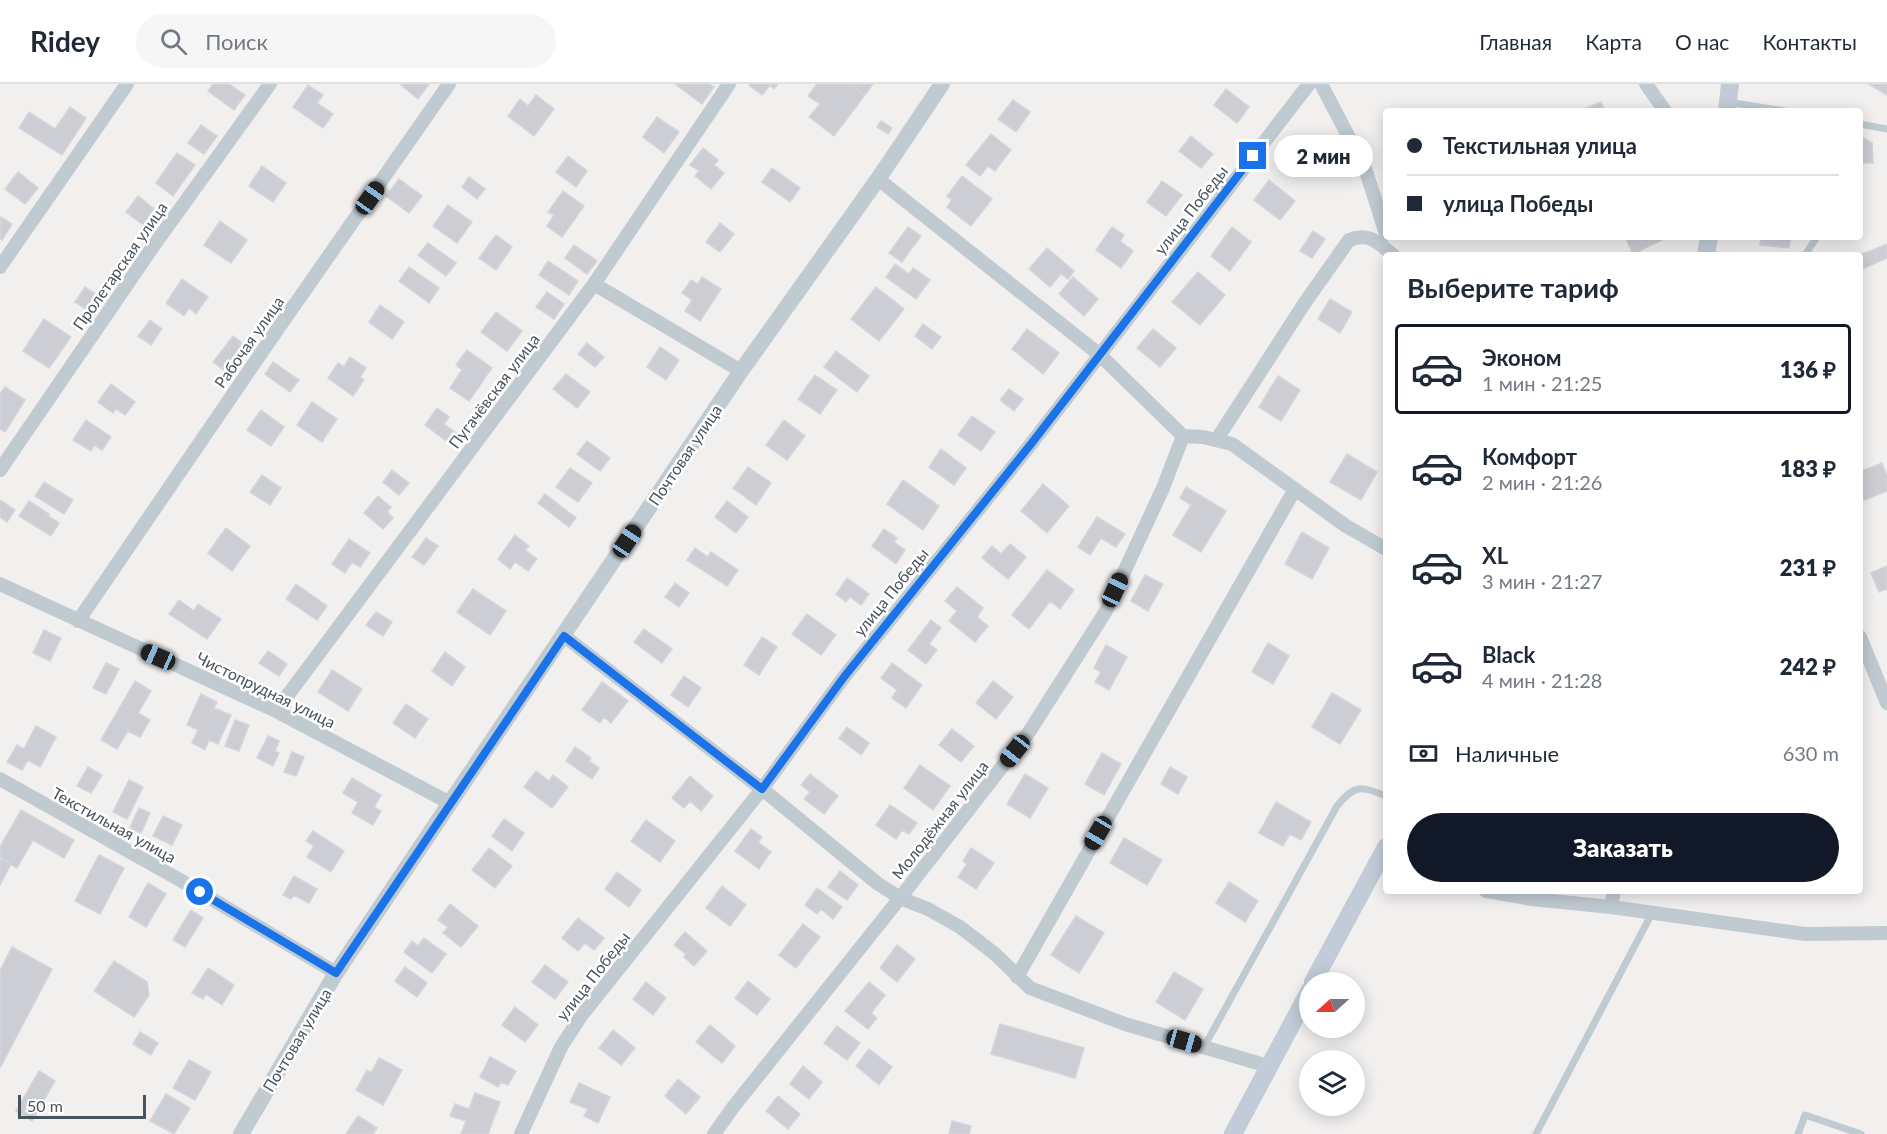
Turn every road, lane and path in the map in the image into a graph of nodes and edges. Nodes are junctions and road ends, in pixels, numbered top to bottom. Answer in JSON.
{"nodes":[{"id":1,"x":127,"y":84,"type":"edge"},
{"id":2,"x":270,"y":84,"type":"edge"},
{"id":3,"x":449,"y":84,"type":"edge"},
{"id":4,"x":729,"y":84,"type":"edge"},
{"id":5,"x":942,"y":84,"type":"edge"},
{"id":6,"x":1309,"y":84,"type":"edge"},
{"id":7,"x":1321,"y":84,"type":"edge"},
{"id":8,"x":1646,"y":84,"type":"edge"},
{"id":9,"x":1728,"y":99,"type":"edge"},
{"id":10,"x":1663,"y":108,"type":"edge"},
{"id":11,"x":1771,"y":108,"type":"edge"},
{"id":12,"x":1863,"y":125,"type":"edge"},
{"id":13,"x":1887,"y":129,"type":"edge"},
{"id":14,"x":878,"y":179,"type":"junction"},
{"id":15,"x":1383,"y":224,"type":"edge"},
{"id":16,"x":1389,"y":252,"type":"edge"},
{"id":17,"x":0,"y":267,"type":"edge"},
{"id":18,"x":594,"y":284,"type":"junction"},
{"id":19,"x":1100,"y":355,"type":"junction"},
{"id":20,"x":741,"y":371,"type":"junction"},
{"id":21,"x":1183,"y":436,"type":"junction"},
{"id":22,"x":1217,"y":439,"type":"junction"},
{"id":23,"x":0,"y":470,"type":"edge"},
{"id":24,"x":1295,"y":489,"type":"junction"},
{"id":25,"x":1383,"y":547,"type":"edge"},
{"id":26,"x":0,"y":584,"type":"edge"},
{"id":27,"x":78,"y":621,"type":"junction"},
{"id":28,"x":564,"y":636,"type":"junction"},
{"id":29,"x":1863,"y":644,"type":"edge"},
{"id":30,"x":1887,"y":703,"type":"edge"},
{"id":31,"x":276,"y":711,"type":"junction"},
{"id":32,"x":0,"y":779,"type":"edge"},
{"id":33,"x":762,"y":789,"type":"junction"},
{"id":34,"x":1383,"y":795,"type":"edge"},
{"id":35,"x":450,"y":803,"type":"junction"},
{"id":36,"x":1383,"y":857,"type":"edge"},
{"id":37,"x":1503,"y":894,"type":"edge"},
{"id":38,"x":1613,"y":894,"type":"edge"},
{"id":39,"x":900,"y":898,"type":"junction"},
{"id":40,"x":1611,"y":907,"type":"junction"},
{"id":41,"x":1652,"y":912,"type":"junction"},
{"id":42,"x":1887,"y":933,"type":"edge"},
{"id":43,"x":1319,"y":972,"type":"edge"},
{"id":44,"x":336,"y":973,"type":"junction"},
{"id":45,"x":1017,"y":977,"type":"junction"},
{"id":46,"x":1299,"y":1010,"type":"edge"},
{"id":47,"x":1204,"y":1047,"type":"junction"},
{"id":48,"x":1268,"y":1066,"type":"junction"},
{"id":49,"x":241,"y":1134,"type":"edge"},
{"id":50,"x":521,"y":1134,"type":"edge"},
{"id":51,"x":714,"y":1134,"type":"edge"},
{"id":52,"x":1233,"y":1134,"type":"edge"},
{"id":53,"x":1536,"y":1134,"type":"edge"},
{"id":54,"x":1798,"y":1134,"type":"edge"},
{"id":55,"x":1861,"y":1134,"type":"edge"}],
"edges":[{"from":1,"to":17,"type":"street"},
{"from":2,"to":23,"type":"street","name":"Пролетарская улица"},
{"from":3,"to":27,"type":"street","name":"Рабочая улица"},
{"from":4,"to":18,"type":"street","name":"Пугачёвская улица"},
{"from":5,"to":14,"type":"street","name":"Почтовая улица"},
{"from":6,"to":19,"type":"street","name":"улица Победы"},
{"from":7,"to":15,"type":"street"},
{"from":8,"to":10,"type":"street"},
{"from":9,"to":11,"type":"lane"},
{"from":12,"to":13,"type":"lane"},
{"from":14,"to":19,"type":"street"},
{"from":14,"to":20,"type":"street","name":"Почтовая улица"},
{"from":16,"to":22,"type":"street"},
{"from":18,"to":20,"type":"street"},
{"from":18,"to":31,"type":"street","name":"Пугачёвская улица"},
{"from":19,"to":21,"type":"street"},
{"from":19,"to":33,"type":"street","name":"улица Победы"},
{"from":20,"to":28,"type":"street","name":"Почтовая улица"},
{"from":21,"to":22,"type":"street"},
{"from":21,"to":39,"type":"street","name":"Молодёжная улица"},
{"from":22,"to":24,"type":"street"},
{"from":24,"to":25,"type":"street"},
{"from":24,"to":45,"type":"street"},
{"from":26,"to":27,"type":"street","name":"Чистопрудная улица"},
{"from":27,"to":31,"type":"street","name":"Чистопрудная улица"},
{"from":28,"to":33,"type":"street"},
{"from":28,"to":35,"type":"street","name":"Почтовая улица"},
{"from":29,"to":30,"type":"street"},
{"from":31,"to":35,"type":"street","name":"Чистопрудная улица"},
{"from":32,"to":44,"type":"street","name":"Текстильная улица"},
{"from":33,"to":39,"type":"street"},
{"from":33,"to":50,"type":"street","name":"улица Победы"},
{"from":34,"to":47,"type":"lane"},
{"from":35,"to":44,"type":"street","name":"Почтовая улица"},
{"from":36,"to":43,"type":"main road"},
{"from":37,"to":40,"type":"street"},
{"from":38,"to":40,"type":"street"},
{"from":39,"to":45,"type":"street"},
{"from":39,"to":51,"type":"street","name":"Молодёжная улица"},
{"from":40,"to":41,"type":"street"},
{"from":41,"to":42,"type":"street"},
{"from":41,"to":53,"type":"lane"},
{"from":44,"to":49,"type":"street","name":"Почтовая улица"},
{"from":45,"to":47,"type":"street"},
{"from":46,"to":48,"type":"main road"},
{"from":47,"to":48,"type":"street"},
{"from":48,"to":52,"type":"main road"},
{"from":54,"to":55,"type":"lane"}]}
